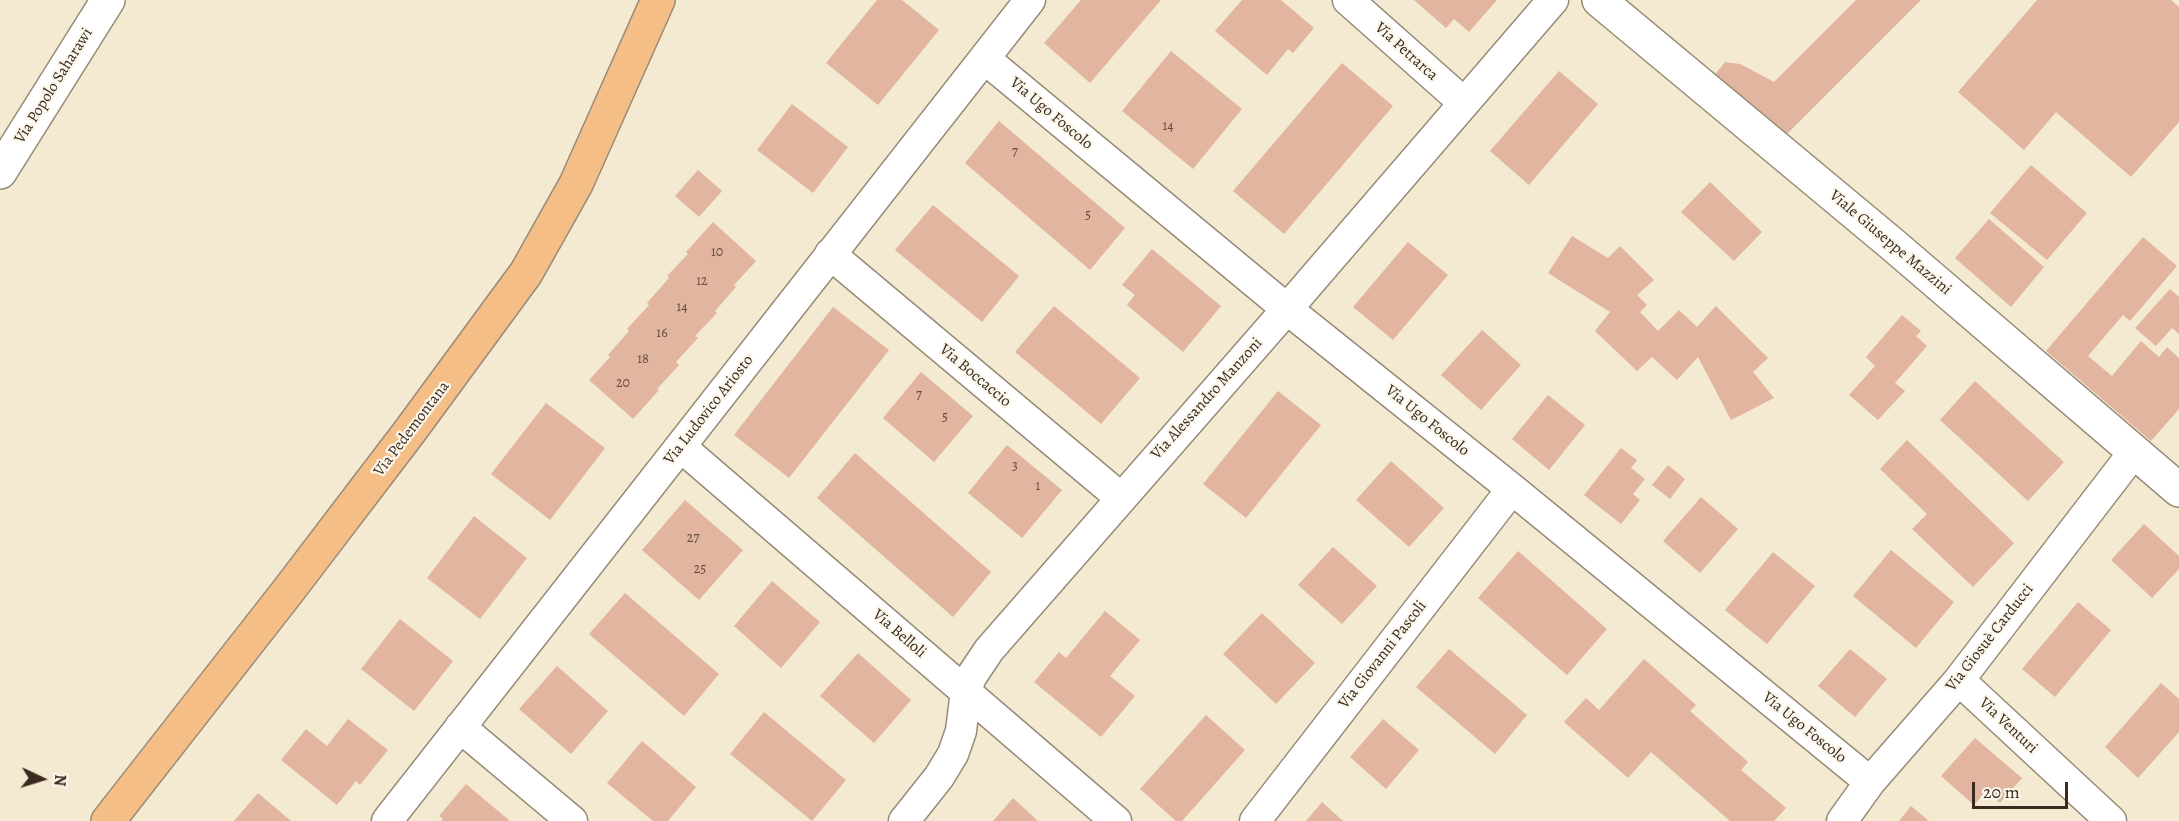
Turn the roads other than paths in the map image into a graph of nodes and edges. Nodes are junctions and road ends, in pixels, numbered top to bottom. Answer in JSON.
{"nodes":[{"id":1,"x":108,"y":0,"type":"edge"},
{"id":2,"x":658,"y":0,"type":"edge"},
{"id":3,"x":1030,"y":0,"type":"edge"},
{"id":4,"x":1348,"y":0,"type":"edge"},
{"id":5,"x":1553,"y":0,"type":"edge"},
{"id":6,"x":1599,"y":0,"type":"edge"},
{"id":7,"x":985,"y":59,"type":"junction"},
{"id":8,"x":1464,"y":104,"type":"junction"},
{"id":9,"x":0,"y":172,"type":"edge"},
{"id":10,"x":830,"y":254,"type":"junction"},
{"id":11,"x":1287,"y":309,"type":"junction"},
{"id":12,"x":681,"y":447,"type":"junction"},
{"id":13,"x":2134,"y":452,"type":"junction"},
{"id":14,"x":1512,"y":489,"type":"junction"},
{"id":15,"x":2179,"y":490,"type":"edge"},
{"id":16,"x":1121,"y":498,"type":"junction"},
{"id":17,"x":1959,"y":680,"type":"junction"},
{"id":18,"x":966,"y":691,"type":"junction"},
{"id":19,"x":460,"y":728,"type":"junction"},
{"id":20,"x":1870,"y":782,"type":"junction"},
{"id":21,"x":108,"y":821,"type":"edge"},
{"id":22,"x":387,"y":821,"type":"edge"},
{"id":23,"x":572,"y":821,"type":"edge"},
{"id":24,"x":904,"y":821,"type":"edge"},
{"id":25,"x":1116,"y":821,"type":"edge"},
{"id":26,"x":1255,"y":821,"type":"edge"},
{"id":27,"x":1842,"y":821,"type":"edge"},
{"id":28,"x":2110,"y":821,"type":"edge"}],
"edges":[{"from":1,"to":9,"type":"street","name":"Via Popolo Saharawi"},
{"from":2,"to":21,"type":"main road","name":"Via Pedemontana"},
{"from":3,"to":7,"type":"street","name":"Via Ludovico Ariosto"},
{"from":4,"to":8,"type":"street","name":"Via Petrarca"},
{"from":5,"to":8,"type":"street","name":"Via Alessandro Manzoni"},
{"from":6,"to":13,"type":"street","name":"Viale Giuseppe Mazzini"},
{"from":7,"to":10,"type":"street","name":"Via Ludovico Ariosto"},
{"from":7,"to":11,"type":"street","name":"Via Ugo Foscolo"},
{"from":8,"to":11,"type":"street","name":"Via Alessandro Manzoni"},
{"from":10,"to":12,"type":"street","name":"Via Ludovico Ariosto"},
{"from":10,"to":16,"type":"street","name":"Via Boccaccio"},
{"from":11,"to":14,"type":"street","name":"Via Ugo Foscolo"},
{"from":11,"to":16,"type":"street","name":"Via Alessandro Manzoni"},
{"from":12,"to":18,"type":"street","name":"Via Belloli"},
{"from":12,"to":19,"type":"street","name":"Via Ludovico Ariosto"},
{"from":13,"to":15,"type":"street","name":"Viale Giuseppe Mazzini"},
{"from":13,"to":17,"type":"street","name":"Via Giosuè Carducci"},
{"from":14,"to":20,"type":"street","name":"Via Ugo Foscolo"},
{"from":14,"to":26,"type":"street","name":"Via Giovanni Pascoli"},
{"from":16,"to":18,"type":"street","name":"Via Alessandro Manzoni"},
{"from":17,"to":20,"type":"street","name":"Via Giosuè Carducci"},
{"from":17,"to":28,"type":"street","name":"Via Venturi"},
{"from":18,"to":24,"type":"street","name":"Via Alessandro Manzoni"},
{"from":18,"to":25,"type":"street","name":"Via Belloli"},
{"from":19,"to":22,"type":"street","name":"Via Ludovico Ariosto"},
{"from":19,"to":23,"type":"street"},
{"from":20,"to":27,"type":"street","name":"Via Giosuè Carducci"}]}
